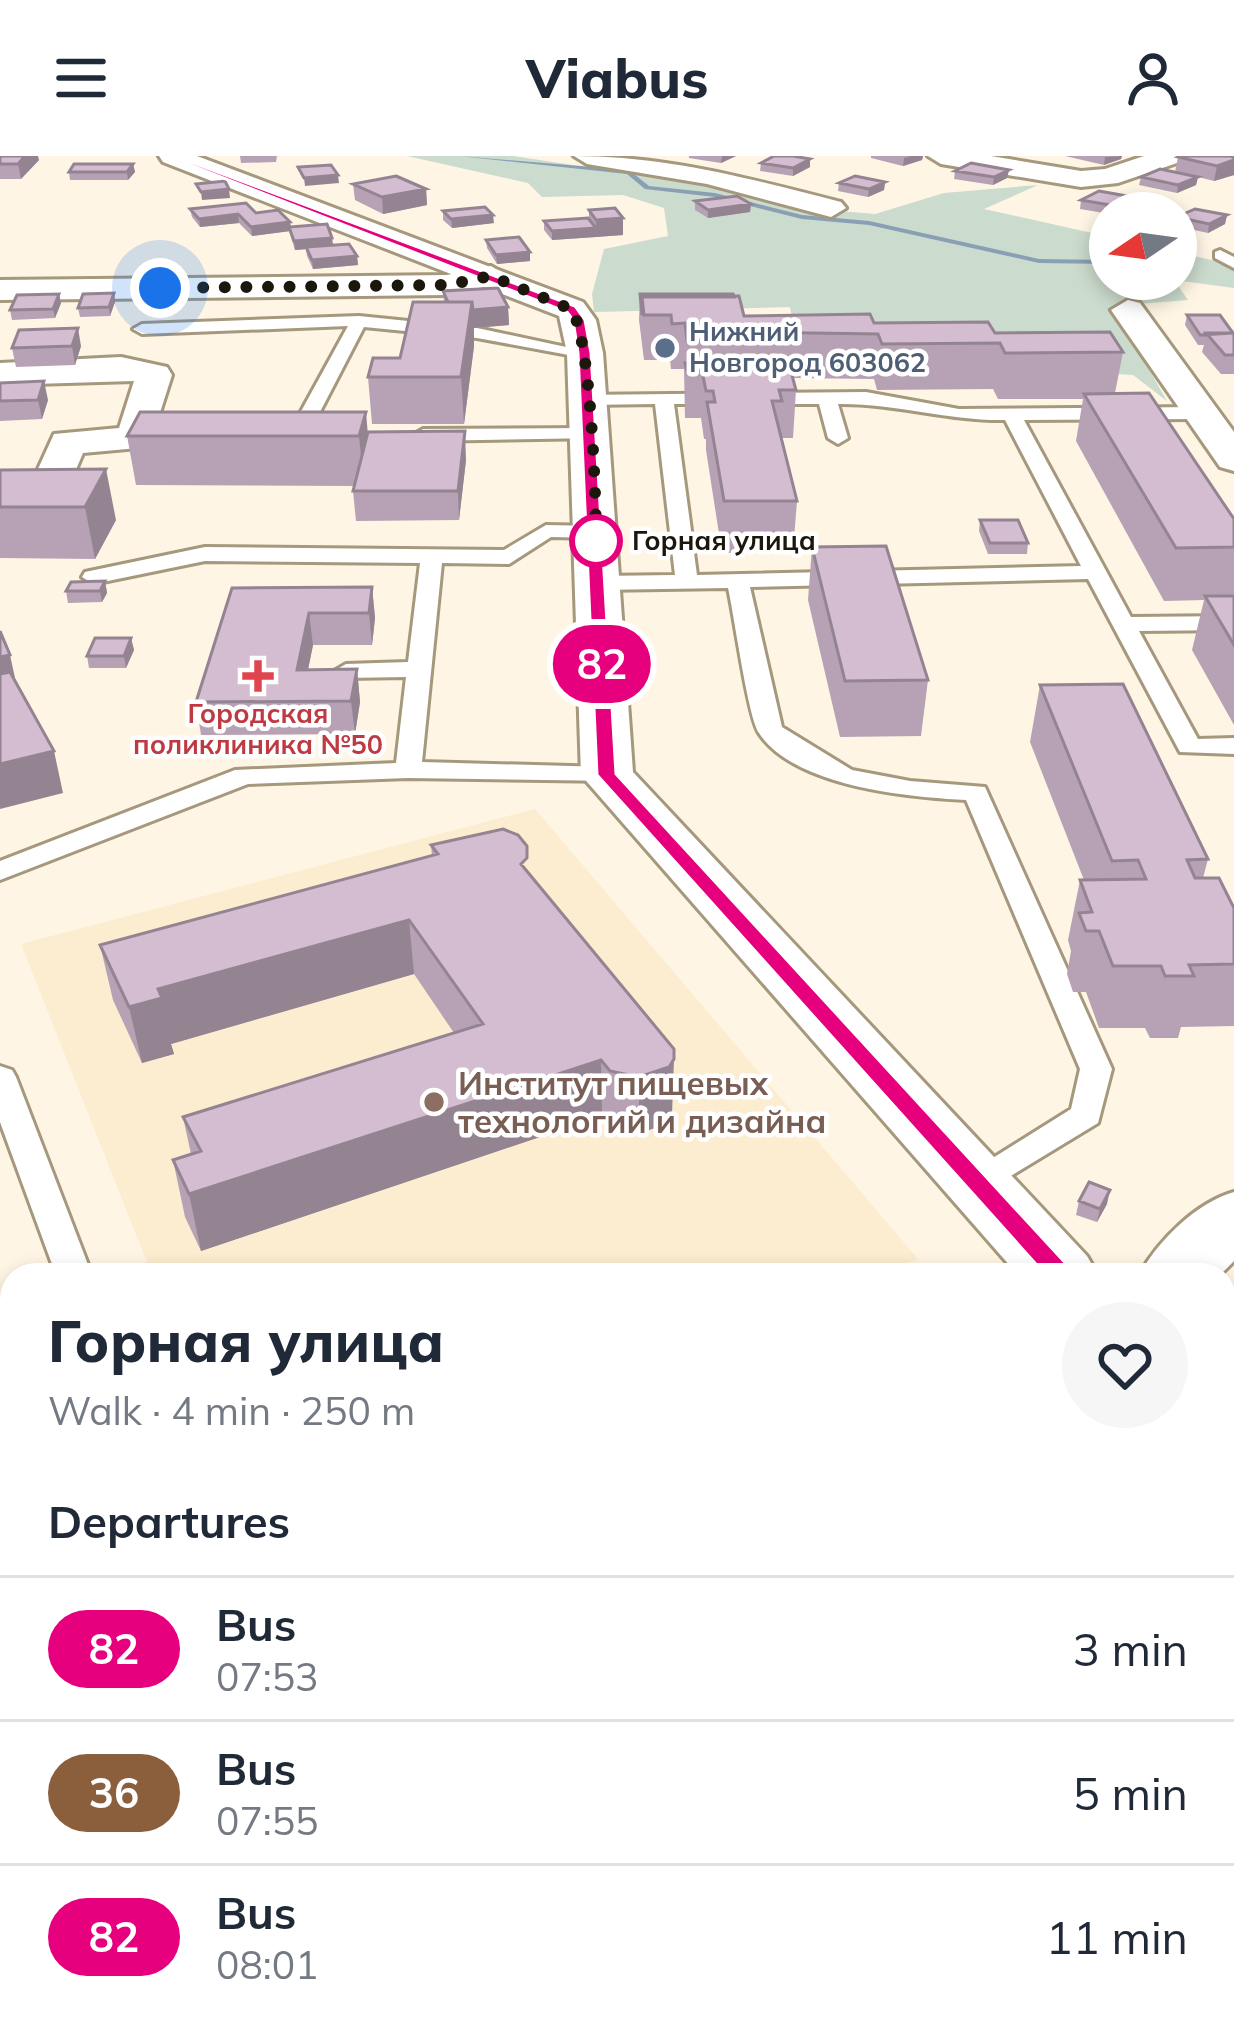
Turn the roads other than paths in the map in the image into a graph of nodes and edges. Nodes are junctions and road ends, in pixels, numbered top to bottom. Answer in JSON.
{"nodes":[{"id":1,"x":172,"y":156,"type":"edge"},
{"id":2,"x":587,"y":156,"type":"edge"},
{"id":3,"x":941,"y":156,"type":"edge"},
{"id":4,"x":1171,"y":156,"type":"edge"},
{"id":5,"x":831,"y":208,"type":"dead end"},
{"id":6,"x":491,"y":276,"type":"junction"},
{"id":7,"x":160,"y":288,"type":"junction"},
{"id":8,"x":0,"y":290,"type":"edge"},
{"id":9,"x":1128,"y":310,"type":"dead end"},
{"id":10,"x":359,"y":321,"type":"junction"},
{"id":11,"x":142,"y":329,"type":"junction"},
{"id":12,"x":585,"y":353,"type":"junction"},
{"id":13,"x":121,"y":368,"type":"junction"},
{"id":14,"x":0,"y":374,"type":"edge"},
{"id":15,"x":827,"y":398,"type":"junction"},
{"id":16,"x":587,"y":399,"type":"junction"},
{"id":17,"x":664,"y":399,"type":"junction"},
{"id":18,"x":1199,"y":413,"type":"junction"},
{"id":19,"x":1012,"y":415,"type":"junction"},
{"id":20,"x":590,"y":434,"type":"junction"},
{"id":21,"x":297,"y":436,"type":"junction"},
{"id":22,"x":321,"y":436,"type":"edge"},
{"id":23,"x":393,"y":436,"type":"edge"},
{"id":24,"x":274,"y":437,"type":"edge"},
{"id":25,"x":838,"y":438,"type":"dead end"},
{"id":26,"x":1234,"y":459,"type":"edge"},
{"id":27,"x":0,"y":494,"type":"edge"},
{"id":28,"x":962,"y":542,"type":"dead end"},
{"id":29,"x":432,"y":556,"type":"junction"},
{"id":30,"x":598,"y":557,"type":"junction"},
{"id":31,"x":1096,"y":572,"type":"junction"},
{"id":32,"x":975,"y":574,"type":"junction"},
{"id":33,"x":93,"y":577,"type":"edge"},
{"id":34,"x":686,"y":581,"type":"junction"},
{"id":35,"x":738,"y":581,"type":"junction"},
{"id":36,"x":1234,"y":623,"type":"edge"},
{"id":37,"x":1123,"y":624,"type":"junction"},
{"id":38,"x":420,"y":669,"type":"junction"},
{"id":39,"x":346,"y":671,"type":"edge"},
{"id":40,"x":1234,"y":746,"type":"edge"},
{"id":41,"x":408,"y":770,"type":"junction"},
{"id":42,"x":607,"y":775,"type":"junction"},
{"id":43,"x":0,"y":871,"type":"edge"},
{"id":44,"x":0,"y":1077,"type":"edge"},
{"id":45,"x":976,"y":1186,"type":"junction"},
{"id":46,"x":1234,"y":1217,"type":"edge"},
{"id":47,"x":70,"y":1263,"type":"edge"},
{"id":48,"x":1050,"y":1263,"type":"edge"},
{"id":49,"x":1188,"y":1263,"type":"edge"}],
"edges":[{"from":1,"to":6,"type":"street"},
{"from":2,"to":5,"type":"street"},
{"from":3,"to":4,"type":"street"},
{"from":6,"to":7,"type":"street"},
{"from":6,"to":12,"type":"street"},
{"from":7,"to":8,"type":"street"},
{"from":7,"to":11,"type":"street"},
{"from":9,"to":18,"type":"street"},
{"from":10,"to":11,"type":"lane"},
{"from":10,"to":12,"type":"lane"},
{"from":10,"to":21,"type":"lane"},
{"from":11,"to":13,"type":"street"},
{"from":12,"to":16,"type":"street"},
{"from":13,"to":14,"type":"street"},
{"from":13,"to":27,"type":"street"},
{"from":15,"to":17,"type":"lane"},
{"from":15,"to":19,"type":"lane"},
{"from":15,"to":25,"type":"lane"},
{"from":16,"to":17,"type":"lane"},
{"from":16,"to":20,"type":"street"},
{"from":17,"to":34,"type":"lane"},
{"from":18,"to":19,"type":"lane"},
{"from":18,"to":26,"type":"street"},
{"from":19,"to":31,"type":"lane"},
{"from":20,"to":23,"type":"lane"},
{"from":20,"to":30,"type":"street"},
{"from":21,"to":22,"type":"lane"},
{"from":21,"to":24,"type":"lane"},
{"from":28,"to":32,"type":"lane"},
{"from":29,"to":30,"type":"lane"},
{"from":29,"to":33,"type":"lane"},
{"from":29,"to":38,"type":"lane"},
{"from":30,"to":34,"type":"lane"},
{"from":30,"to":42,"type":"street"},
{"from":31,"to":32,"type":"lane"},
{"from":31,"to":37,"type":"lane"},
{"from":32,"to":35,"type":"lane"},
{"from":34,"to":35,"type":"lane"},
{"from":35,"to":45,"type":"lane"},
{"from":36,"to":37,"type":"lane"},
{"from":37,"to":40,"type":"lane"},
{"from":38,"to":39,"type":"lane"},
{"from":38,"to":41,"type":"lane"},
{"from":41,"to":42,"type":"lane"},
{"from":41,"to":43,"type":"lane"},
{"from":42,"to":45,"type":"street"},
{"from":44,"to":47,"type":"lane"},
{"from":45,"to":48,"type":"street"},
{"from":46,"to":49,"type":"street"}]}
